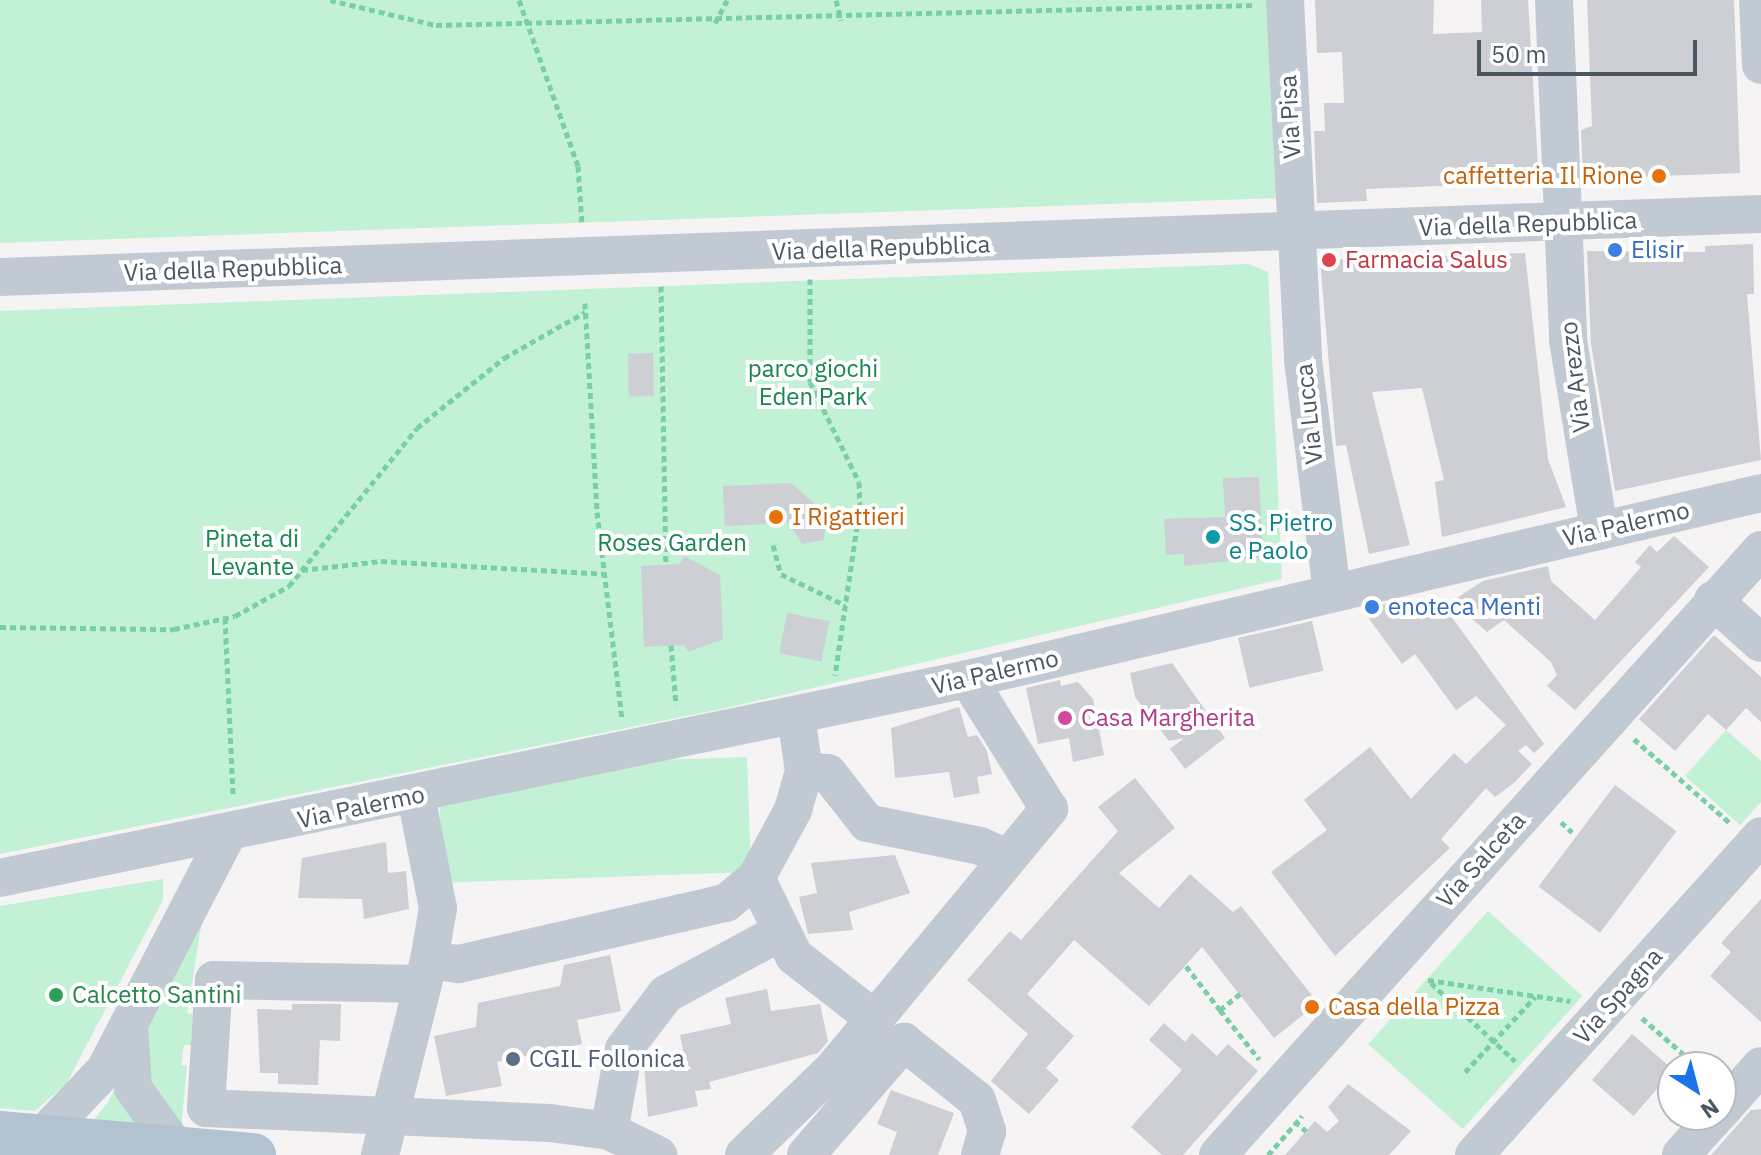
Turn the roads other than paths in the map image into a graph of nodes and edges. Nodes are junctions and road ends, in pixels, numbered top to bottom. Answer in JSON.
{"nodes":[{"id":1,"x":1554,"y":0,"type":"edge"},
{"id":2,"x":1758,"y":0,"type":"edge"},
{"id":3,"x":1285,"y":2,"type":"edge"},
{"id":4,"x":1761,"y":65,"type":"edge"},
{"id":5,"x":1761,"y":214,"type":"edge"},
{"id":6,"x":1565,"y":222,"type":"junction"},
{"id":7,"x":1295,"y":234,"type":"junction"},
{"id":8,"x":0,"y":277,"type":"edge"},
{"id":9,"x":1761,"y":493,"type":"edge"},
{"id":10,"x":1718,"y":503,"type":"junction"},
{"id":11,"x":1599,"y":529,"type":"junction"},
{"id":12,"x":1755,"y":551,"type":"edge"},
{"id":13,"x":1332,"y":593,"type":"junction"},
{"id":14,"x":1713,"y":600,"type":"junction"},
{"id":15,"x":1761,"y":643,"type":"edge"},
{"id":16,"x":968,"y":679,"type":"junction"},
{"id":17,"x":796,"y":716,"type":"junction"},
{"id":18,"x":804,"y":771,"type":"junction"},
{"id":19,"x":416,"y":796,"type":"junction"},
{"id":20,"x":231,"y":835,"type":"junction"},
{"id":21,"x":1757,"y":840,"type":"edge"},
{"id":22,"x":174,"y":847,"type":"junction"},
{"id":23,"x":1007,"y":858,"type":"junction"},
{"id":24,"x":0,"y":878,"type":"edge"},
{"id":25,"x":756,"y":878,"type":"junction"},
{"id":26,"x":195,"y":893,"type":"junction"},
{"id":27,"x":779,"y":933,"type":"junction"},
{"id":28,"x":425,"y":972,"type":"junction"},
{"id":29,"x":872,"y":1017,"type":"junction"},
{"id":30,"x":129,"y":1024,"type":"junction"},
{"id":31,"x":1761,"y":1066,"type":"edge"},
{"id":32,"x":1737,"y":1093,"type":"edge"},
{"id":33,"x":385,"y":1117,"type":"junction"},
{"id":34,"x":609,"y":1131,"type":"junction"},
{"id":35,"x":1703,"y":1131,"type":"edge"},
{"id":36,"x":0,"y":1133,"type":"edge"},
{"id":37,"x":33,"y":1146,"type":"edge"},
{"id":38,"x":176,"y":1148,"type":"junction"},
{"id":39,"x":254,"y":1155,"type":"edge"},
{"id":40,"x":380,"y":1155,"type":"edge"},
{"id":41,"x":658,"y":1155,"type":"edge"},
{"id":42,"x":744,"y":1155,"type":"edge"},
{"id":43,"x":806,"y":1155,"type":"edge"},
{"id":44,"x":980,"y":1155,"type":"edge"},
{"id":45,"x":1218,"y":1155,"type":"edge"},
{"id":46,"x":1474,"y":1155,"type":"edge"},
{"id":47,"x":1681,"y":1155,"type":"edge"}],
"edges":[{"from":1,"to":6,"type":"street","name":"Via Arezzo"},
{"from":2,"to":4,"type":"street"},
{"from":3,"to":7,"type":"street","name":"Via Pisa"},
{"from":5,"to":6,"type":"street","name":"Via della Repubblica"},
{"from":6,"to":7,"type":"street","name":"Via della Repubblica"},
{"from":6,"to":11,"type":"street","name":"Via Arezzo"},
{"from":7,"to":8,"type":"street","name":"Via della Repubblica"},
{"from":7,"to":13,"type":"street","name":"Via Lucca"},
{"from":9,"to":10,"type":"street","name":"Via Palermo"},
{"from":10,"to":11,"type":"street","name":"Via Palermo"},
{"from":10,"to":12,"type":"street","name":"Via Salceta"},
{"from":11,"to":13,"type":"street","name":"Via Palermo"},
{"from":12,"to":14,"type":"street","name":"Via Salceta"},
{"from":13,"to":16,"type":"street","name":"Via Palermo"},
{"from":14,"to":15,"type":"street"},
{"from":14,"to":45,"type":"street","name":"Via Salceta"},
{"from":16,"to":17,"type":"street","name":"Via Palermo"},
{"from":16,"to":23,"type":"street"},
{"from":17,"to":18,"type":"street"},
{"from":17,"to":19,"type":"street","name":"Via Palermo"},
{"from":18,"to":23,"type":"street"},
{"from":18,"to":25,"type":"street"},
{"from":19,"to":20,"type":"street","name":"Via Palermo"},
{"from":19,"to":28,"type":"street"},
{"from":20,"to":22,"type":"street","name":"Via Palermo"},
{"from":20,"to":26,"type":"street"},
{"from":21,"to":46,"type":"street","name":"Via Spagna"},
{"from":22,"to":24,"type":"street","name":"Via Palermo"},
{"from":22,"to":26,"type":"street"},
{"from":23,"to":29,"type":"street"},
{"from":25,"to":27,"type":"street"},
{"from":25,"to":28,"type":"street"},
{"from":26,"to":30,"type":"street"},
{"from":27,"to":29,"type":"street"},
{"from":27,"to":34,"type":"street"},
{"from":28,"to":33,"type":"street"},
{"from":28,"to":33,"type":"street"},
{"from":29,"to":42,"type":"street"},
{"from":30,"to":37,"type":"street"},
{"from":30,"to":38,"type":"street"},
{"from":31,"to":32,"type":"street"},
{"from":33,"to":34,"type":"street"},
{"from":33,"to":40,"type":"street"},
{"from":34,"to":41,"type":"street"},
{"from":35,"to":47,"type":"street"},
{"from":36,"to":37,"type":"main road"},
{"from":37,"to":38,"type":"main road"},
{"from":38,"to":39,"type":"main road"},
{"from":43,"to":44,"type":"street"}]}
